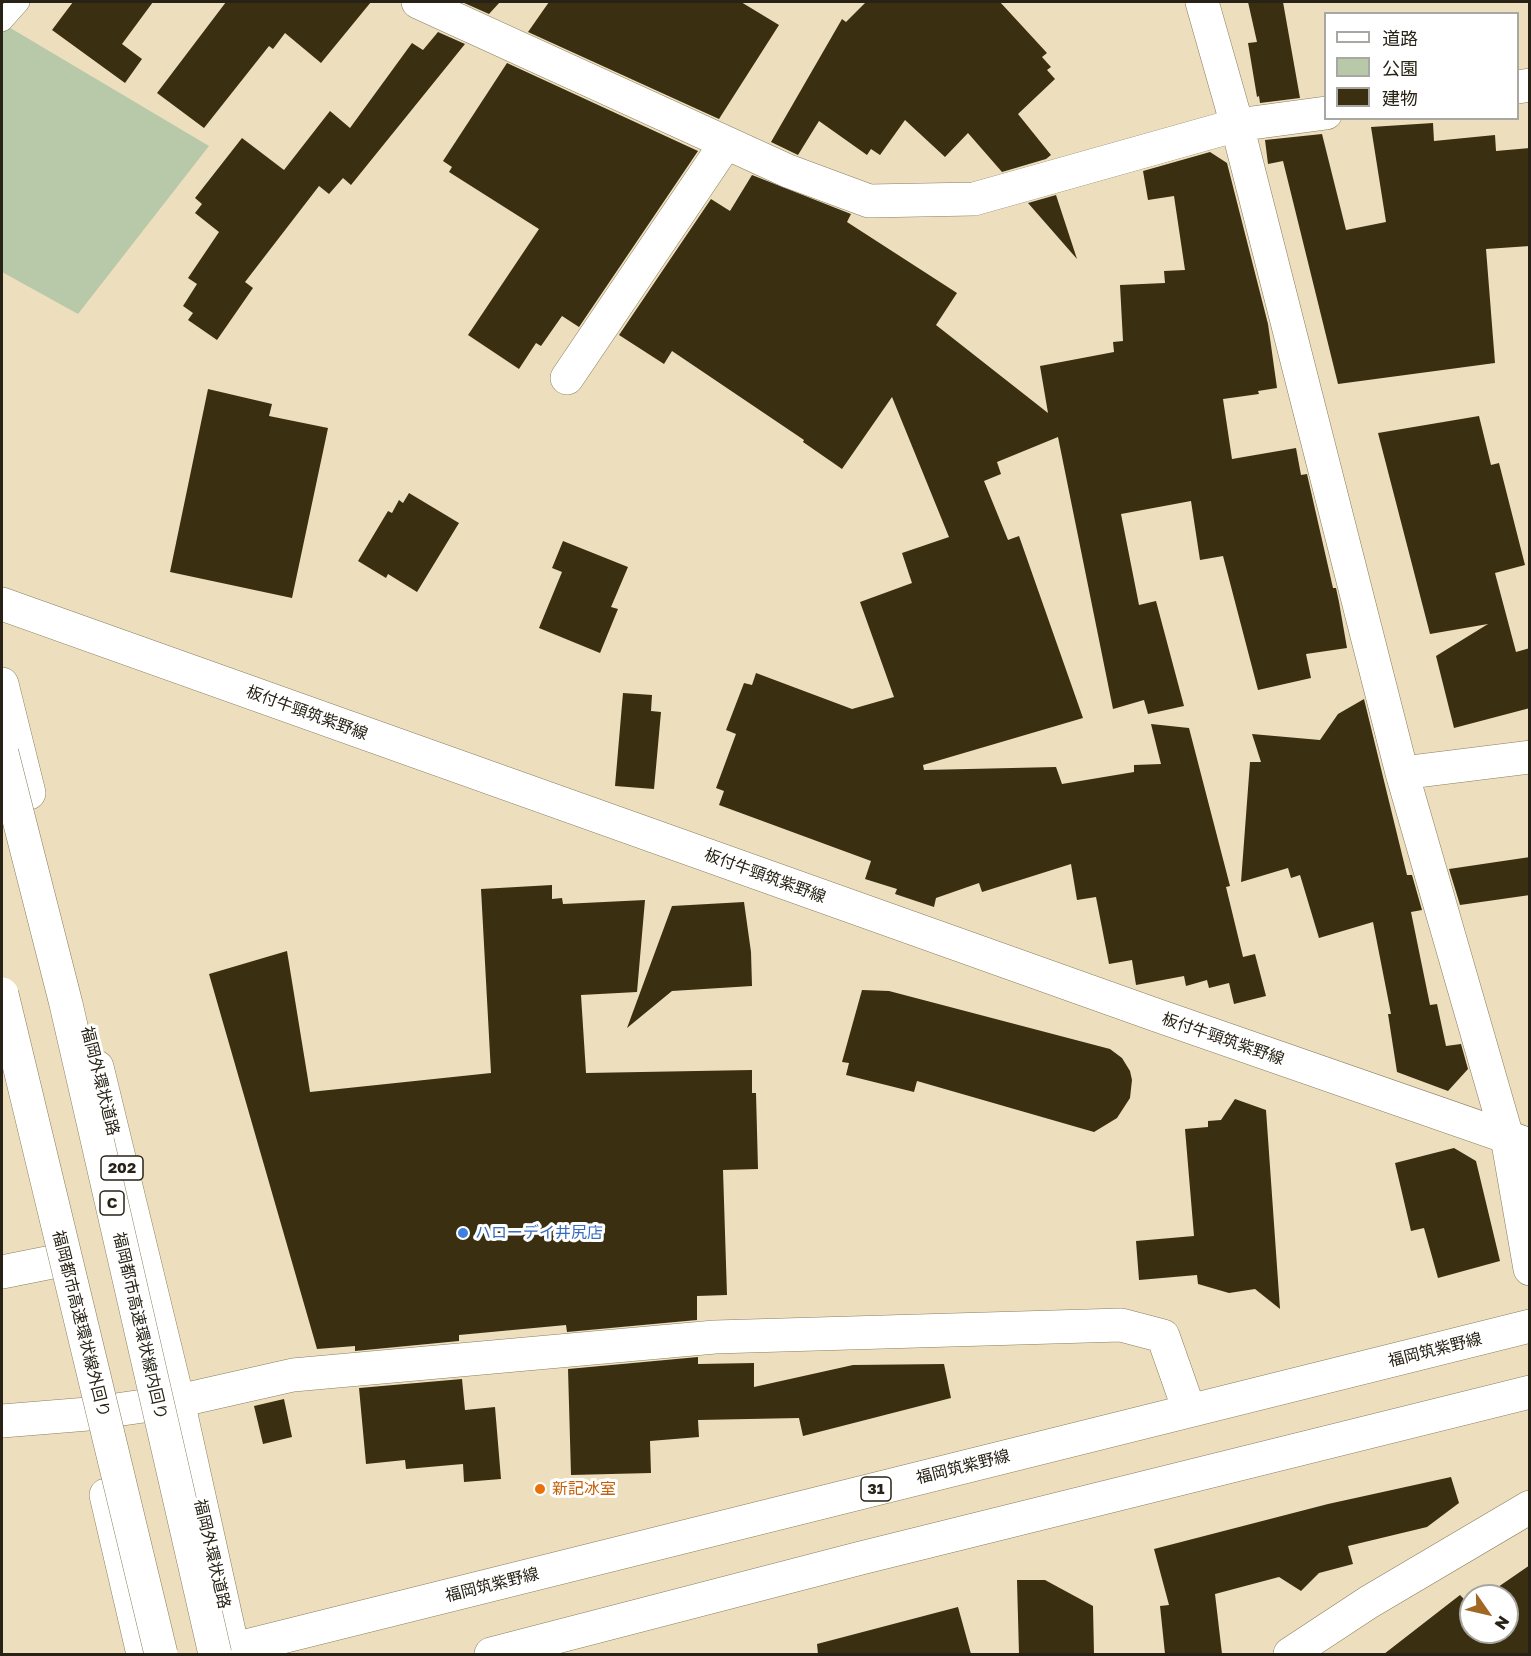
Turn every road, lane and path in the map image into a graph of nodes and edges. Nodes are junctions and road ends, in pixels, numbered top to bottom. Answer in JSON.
{"nodes":[{"id":1,"x":20,"y":2,"type":"edge"},
{"id":2,"x":418,"y":2,"type":"edge"},
{"id":3,"x":1202,"y":2,"type":"edge"},
{"id":4,"x":2,"y":21,"type":"edge"},
{"id":5,"x":1324,"y":113,"type":"edge"},
{"id":6,"x":1238,"y":125,"type":"junction"},
{"id":7,"x":726,"y":142,"type":"junction"},
{"id":8,"x":567,"y":378,"type":"dead end"},
{"id":9,"x":2,"y":604,"type":"edge"},
{"id":10,"x":2,"y":684,"type":"edge"},
{"id":11,"x":2,"y":753,"type":"edge"},
{"id":12,"x":1530,"y":757,"type":"edge"},
{"id":13,"x":1402,"y":773,"type":"junction"},
{"id":14,"x":2,"y":994,"type":"edge"},
{"id":15,"x":2,"y":1046,"type":"edge"},
{"id":16,"x":1518,"y":1141,"type":"edge"},
{"id":17,"x":52,"y":1262,"type":"junction"},
{"id":18,"x":1530,"y":1269,"type":"edge"},
{"id":19,"x":2,"y":1272,"type":"edge"},
{"id":20,"x":1530,"y":1326,"type":"edge"},
{"id":21,"x":1530,"y":1392,"type":"edge"},
{"id":22,"x":178,"y":1401,"type":"junction"},
{"id":23,"x":1189,"y":1410,"type":"junction"},
{"id":24,"x":88,"y":1414,"type":"junction"},
{"id":25,"x":2,"y":1421,"type":"edge"},
{"id":26,"x":1530,"y":1507,"type":"edge"},
{"id":27,"x":226,"y":1653,"type":"edge"},
{"id":28,"x":143,"y":1654,"type":"edge"},
{"id":29,"x":161,"y":1654,"type":"edge"},
{"id":30,"x":491,"y":1654,"type":"edge"},
{"id":31,"x":1290,"y":1654,"type":"edge"}],
"edges":[{"from":1,"to":4,"type":"lane"},
{"from":2,"to":7,"type":"main road"},
{"from":3,"to":6,"type":"main road"},
{"from":5,"to":6,"type":"main road"},
{"from":6,"to":7,"type":"main road"},
{"from":6,"to":13,"type":"main road"},
{"from":7,"to":8,"type":"main road"},
{"from":9,"to":16,"type":"main road","name":"板付牛頸筑紫野線"},
{"from":10,"to":22,"type":"main road","name":"福岡外環状道路","number":"202"},
{"from":11,"to":27,"type":"main road","name":"福岡都市高速環状線内回り","number":"C","bridge":true},
{"from":12,"to":13,"type":"main road"},
{"from":13,"to":16,"type":"main road"},
{"from":14,"to":29,"type":"main road","name":"福岡都市高速環状線外回り","bridge":true},
{"from":15,"to":17,"type":"main road"},
{"from":16,"to":18,"type":"main road"},
{"from":17,"to":19,"type":"main road"},
{"from":17,"to":24,"type":"main road"},
{"from":20,"to":23,"type":"main road","name":"福岡筑紫野線","number":"31"},
{"from":21,"to":30,"type":"main road"},
{"from":22,"to":23,"type":"main road"},
{"from":22,"to":24,"type":"main road"},
{"from":22,"to":27,"type":"main road","name":"福岡外環状道路","number":"202"},
{"from":23,"to":27,"type":"main road","name":"福岡筑紫野線","number":"31"},
{"from":24,"to":25,"type":"main road"},
{"from":24,"to":28,"type":"main road"},
{"from":26,"to":31,"type":"main road"}]}
